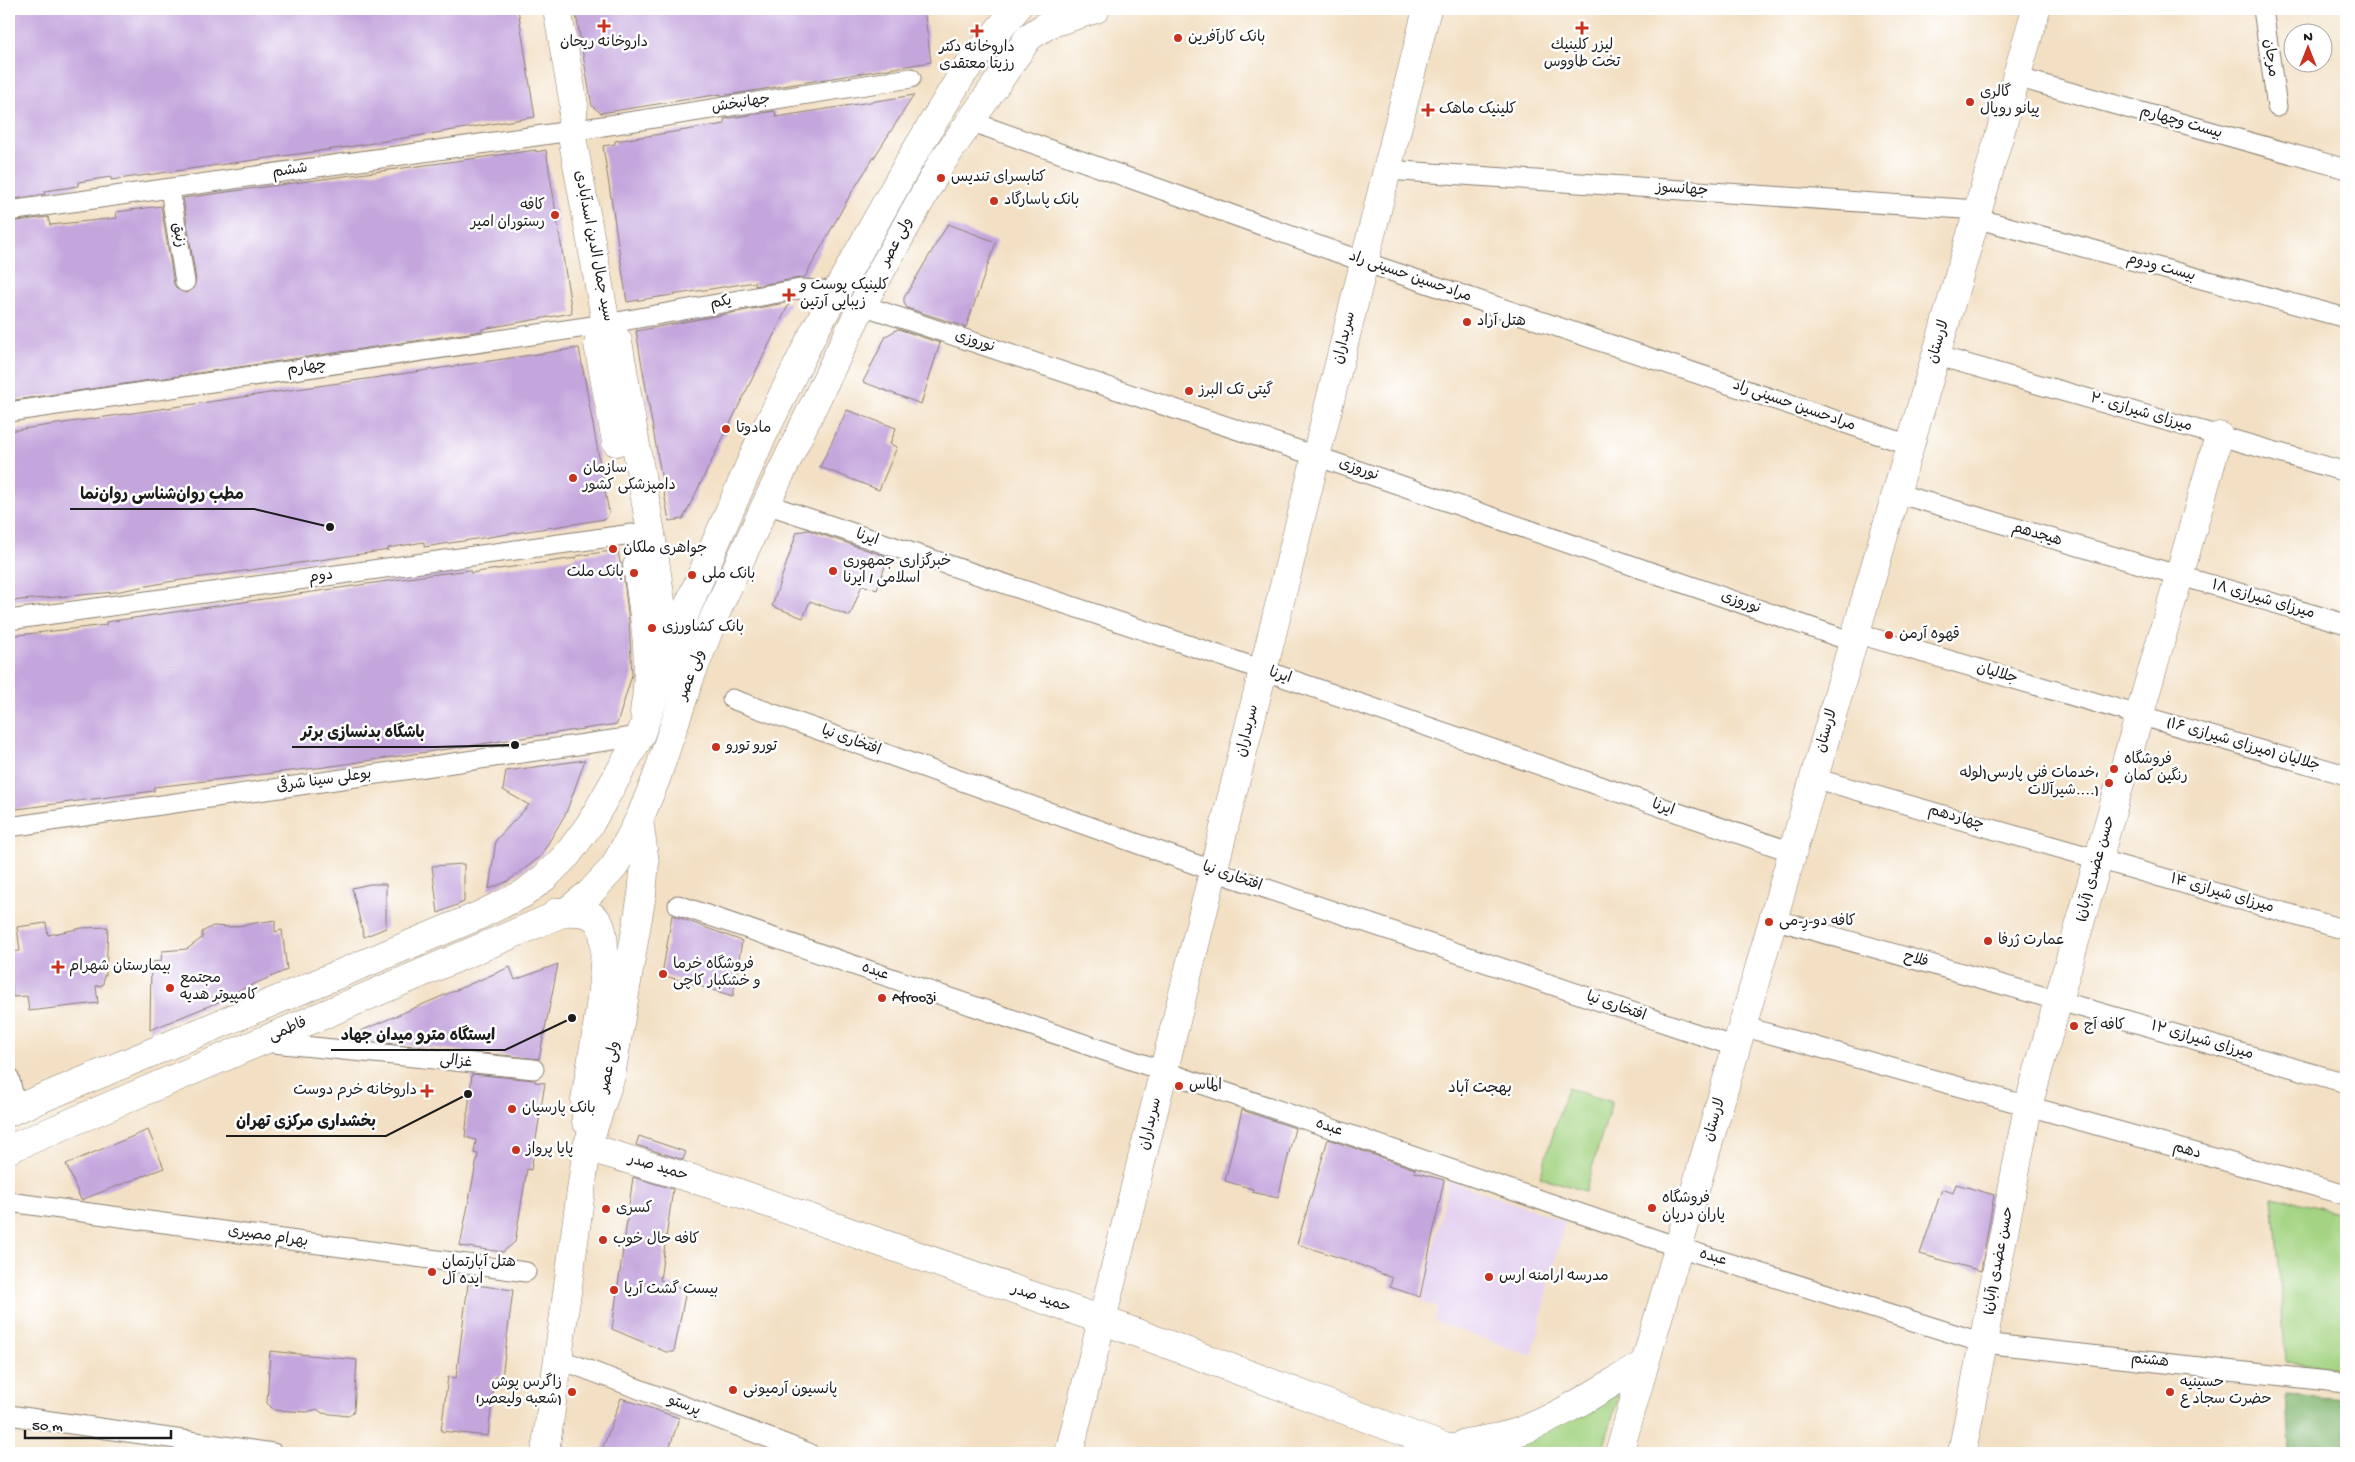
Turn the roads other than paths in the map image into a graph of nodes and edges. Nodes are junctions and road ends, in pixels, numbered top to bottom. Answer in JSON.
{"nodes":[{"id":1,"x":538,"y":9,"type":"edge"},
{"id":2,"x":557,"y":9,"type":"edge"},
{"id":3,"x":1096,"y":9,"type":"edge"},
{"id":4,"x":1427,"y":9,"type":"edge"},
{"id":5,"x":2036,"y":9,"type":"edge"},
{"id":6,"x":2263,"y":9,"type":"edge"},
{"id":7,"x":1015,"y":10,"type":"edge"},
{"id":8,"x":2016,"y":77,"type":"junction"},
{"id":9,"x":911,"y":78,"type":"dead end"},
{"id":10,"x":2277,"y":107,"type":"dead end"},
{"id":11,"x":970,"y":121,"type":"junction"},
{"id":12,"x":571,"y":131,"type":"junction"},
{"id":13,"x":2346,"y":169,"type":"edge"},
{"id":14,"x":1387,"y":170,"type":"junction"},
{"id":15,"x":170,"y":188,"type":"junction"},
{"id":16,"x":9,"y":211,"type":"edge"},
{"id":17,"x":1976,"y":214,"type":"junction"},
{"id":18,"x":1364,"y":262,"type":"junction"},
{"id":19,"x":185,"y":282,"type":"dead end"},
{"id":20,"x":836,"y":291,"type":"junction"},
{"id":21,"x":862,"y":305,"type":"junction"},
{"id":22,"x":2346,"y":318,"type":"edge"},
{"id":23,"x":606,"y":324,"type":"junction"},
{"id":24,"x":1935,"y":355,"type":"junction"},
{"id":25,"x":9,"y":412,"type":"edge"},
{"id":26,"x":2219,"y":436,"type":"junction"},
{"id":27,"x":1910,"y":445,"type":"junction"},
{"id":28,"x":1316,"y":456,"type":"junction"},
{"id":29,"x":2346,"y":472,"type":"edge"},
{"id":30,"x":1896,"y":493,"type":"junction"},
{"id":31,"x":766,"y":504,"type":"junction"},
{"id":32,"x":632,"y":534,"type":"junction"},
{"id":33,"x":2179,"y":577,"type":"junction"},
{"id":34,"x":697,"y":589,"type":"junction"},
{"id":35,"x":661,"y":601,"type":"junction"},
{"id":36,"x":9,"y":620,"type":"edge"},
{"id":37,"x":2346,"y":624,"type":"edge"},
{"id":38,"x":1854,"y":637,"type":"junction"},
{"id":39,"x":669,"y":655,"type":"junction"},
{"id":40,"x":1263,"y":670,"type":"junction"},
{"id":41,"x":690,"y":678,"type":"junction"},
{"id":42,"x":732,"y":699,"type":"dead end"},
{"id":43,"x":2140,"y":715,"type":"junction"},
{"id":44,"x":640,"y":736,"type":"junction"},
{"id":45,"x":2346,"y":775,"type":"edge"},
{"id":46,"x":1814,"y":778,"type":"junction"},
{"id":47,"x":639,"y":820,"type":"junction"},
{"id":48,"x":9,"y":827,"type":"edge"},
{"id":49,"x":1792,"y":852,"type":"junction"},
{"id":50,"x":2099,"y":859,"type":"junction"},
{"id":51,"x":1214,"y":871,"type":"junction"},
{"id":52,"x":678,"y":905,"type":"dead end"},
{"id":53,"x":566,"y":912,"type":"junction"},
{"id":54,"x":478,"y":916,"type":"junction"},
{"id":55,"x":1773,"y":919,"type":"junction"},
{"id":56,"x":2346,"y":930,"type":"edge"},
{"id":57,"x":2058,"y":1000,"type":"junction"},
{"id":58,"x":1739,"y":1036,"type":"junction"},
{"id":59,"x":259,"y":1042,"type":"junction"},
{"id":60,"x":534,"y":1069,"type":"dead end"},
{"id":61,"x":1164,"y":1072,"type":"junction"},
{"id":62,"x":9,"y":1077,"type":"edge"},
{"id":63,"x":2346,"y":1082,"type":"edge"},
{"id":64,"x":2028,"y":1106,"type":"junction"},
{"id":65,"x":13,"y":1110,"type":"edge"},
{"id":66,"x":19,"y":1144,"type":"edge"},
{"id":67,"x":587,"y":1146,"type":"junction"},
{"id":68,"x":2346,"y":1195,"type":"edge"},
{"id":69,"x":9,"y":1202,"type":"edge"},
{"id":70,"x":1678,"y":1247,"type":"junction"},
{"id":71,"x":526,"y":1272,"type":"dead end"},
{"id":72,"x":1102,"y":1320,"type":"junction"},
{"id":73,"x":1983,"y":1343,"type":"junction"},
{"id":74,"x":559,"y":1359,"type":"junction"},
{"id":75,"x":1644,"y":1364,"type":"junction"},
{"id":76,"x":2346,"y":1383,"type":"edge"},
{"id":77,"x":9,"y":1415,"type":"edge"},
{"id":78,"x":1443,"y":1451,"type":"edge"},
{"id":79,"x":273,"y":1453,"type":"edge"},
{"id":80,"x":545,"y":1453,"type":"edge"},
{"id":81,"x":809,"y":1453,"type":"edge"},
{"id":82,"x":1069,"y":1453,"type":"edge"},
{"id":83,"x":1493,"y":1453,"type":"edge"},
{"id":84,"x":1618,"y":1453,"type":"edge"},
{"id":85,"x":1962,"y":1453,"type":"edge"}],
"edges":[{"from":1,"to":12,"type":"main road","name":"سید جمال الدین اسدآبادی"},
{"from":2,"to":12,"type":"main road","name":"سید جمال الدین اسدآبادی"},
{"from":3,"to":11,"type":"main road","name":"ولی عصر"},
{"from":4,"to":14,"type":"main road","name":"سربداران"},
{"from":5,"to":8,"type":"main road","name":"لارستان"},
{"from":6,"to":10,"type":"street","name":"مرجان"},
{"from":7,"to":20,"type":"main road","name":"ولی عصر"},
{"from":8,"to":13,"type":"street","name":"بیست وچهارم"},
{"from":8,"to":17,"type":"main road","name":"لارستان"},
{"from":9,"to":12,"type":"street","name":"جهانبخش"},
{"from":11,"to":18,"type":"street","name":"مرادحسین حسینی راد"},
{"from":11,"to":21,"type":"main road","name":"ولی عصر"},
{"from":12,"to":15,"type":"street","name":"ششم"},
{"from":12,"to":23,"type":"main road","name":"سید جمال الدین اسدآبادی"},
{"from":14,"to":17,"type":"street","name":"جهانسوز"},
{"from":14,"to":18,"type":"main road","name":"سربداران"},
{"from":15,"to":16,"type":"street","name":"ششم"},
{"from":15,"to":19,"type":"street","name":"زنبق"},
{"from":17,"to":22,"type":"street","name":"بیست ودوم"},
{"from":17,"to":24,"type":"main road","name":"لارستان"},
{"from":18,"to":27,"type":"street","name":"مرادحسین حسینی راد"},
{"from":18,"to":28,"type":"main road","name":"سربداران"},
{"from":20,"to":23,"type":"street","name":"یکم"},
{"from":20,"to":34,"type":"main road","name":"ولی عصر"},
{"from":21,"to":28,"type":"street","name":"نوروزی"},
{"from":21,"to":31,"type":"main road","name":"ولی عصر"},
{"from":23,"to":25,"type":"street","name":"چهارم"},
{"from":23,"to":32,"type":"main road"},
{"from":23,"to":35,"type":"main road","name":"سید جمال الدین اسدآبادی"},
{"from":24,"to":26,"type":"street","name":"میرزای شیرازی ۲۰"},
{"from":24,"to":27,"type":"main road","name":"لارستان"},
{"from":26,"to":29,"type":"street","name":"میرزای شیرازی ۲۰"},
{"from":26,"to":33,"type":"main road","name":"حسن عضدی (آبان)"},
{"from":27,"to":30,"type":"main road","name":"لارستان"},
{"from":28,"to":38,"type":"street","name":"نوروزی"},
{"from":28,"to":40,"type":"main road","name":"سربداران"},
{"from":30,"to":33,"type":"street","name":"هیجدهم"},
{"from":30,"to":38,"type":"main road","name":"لارستان"},
{"from":31,"to":40,"type":"street","name":"ايرنا"},
{"from":31,"to":41,"type":"main road","name":"ولی عصر"},
{"from":32,"to":36,"type":"street","name":"دوم"},
{"from":32,"to":44,"type":"main road"},
{"from":33,"to":37,"type":"street","name":"میرزای شیرازی ۱۸"},
{"from":33,"to":43,"type":"main road","name":"حسن عضدی (آبان)"},
{"from":34,"to":35,"type":"main road"},
{"from":34,"to":39,"type":"main road","name":"ولی عصر"},
{"from":35,"to":39,"type":"main road","name":"سید جمال الدین اسدآبادی"},
{"from":38,"to":43,"type":"street","name":"جلالیان"},
{"from":38,"to":46,"type":"main road","name":"لارستان"},
{"from":39,"to":41,"type":"main road"},
{"from":39,"to":44,"type":"main road","name":"ولی عصر"},
{"from":40,"to":49,"type":"street","name":"ايرنا"},
{"from":40,"to":51,"type":"main road","name":"سربداران"},
{"from":41,"to":47,"type":"main road","name":"ولی عصر"},
{"from":42,"to":51,"type":"street","name":"افتخاری نیا"},
{"from":43,"to":45,"type":"street","name":"جلالیان (میرزای شیرازی ۱۶)"},
{"from":43,"to":50,"type":"main road","name":"حسن عضدی (آبان)"},
{"from":44,"to":48,"type":"street","name":"بوعلی سینا شرقی"},
{"from":44,"to":54,"type":"main road","name":"ولی عصر"},
{"from":46,"to":49,"type":"main road","name":"لارستان"},
{"from":46,"to":50,"type":"street","name":"چهاردهم"},
{"from":47,"to":53,"type":"main road"},
{"from":47,"to":67,"type":"main road","name":"ولی عصر"},
{"from":49,"to":55,"type":"main road","name":"لارستان"},
{"from":50,"to":56,"type":"street","name":"میرزای شیرازی ۱۴"},
{"from":50,"to":57,"type":"main road","name":"حسن عضدی (آبان)"},
{"from":51,"to":58,"type":"street","name":"افتخاری نیا"},
{"from":51,"to":61,"type":"main road","name":"سربداران"},
{"from":52,"to":61,"type":"street","name":"عبده"},
{"from":53,"to":54,"type":"main road"},
{"from":53,"to":59,"type":"main road","name":"فاطمی"},
{"from":53,"to":67,"type":"main road"},
{"from":54,"to":65,"type":"main road"},
{"from":55,"to":57,"type":"street","name":"فلاح"},
{"from":55,"to":58,"type":"main road","name":"لارستان"},
{"from":57,"to":63,"type":"street","name":"میرزای شیرازی ۱۲"},
{"from":57,"to":64,"type":"main road","name":"حسن عضدی (آبان)"},
{"from":58,"to":64,"type":"street","name":"افتخاری نیا"},
{"from":58,"to":70,"type":"main road","name":"لارستان"},
{"from":59,"to":60,"type":"street","name":"غزالی"},
{"from":59,"to":66,"type":"main road","name":"فاطمی"},
{"from":61,"to":70,"type":"street","name":"عبده"},
{"from":61,"to":72,"type":"main road","name":"سربداران"},
{"from":62,"to":65,"type":"street"},
{"from":64,"to":68,"type":"street","name":"دهم"},
{"from":64,"to":73,"type":"main road","name":"حسن عضدی (آبان)"},
{"from":65,"to":66,"type":"main road"},
{"from":67,"to":72,"type":"main road","name":"حمید صدر"},
{"from":67,"to":74,"type":"main road","name":"ولی عصر"},
{"from":69,"to":71,"type":"street","name":"بهرام مصیری"},
{"from":70,"to":73,"type":"street","name":"عبده"},
{"from":70,"to":75,"type":"main road","name":"لارستان"},
{"from":72,"to":78,"type":"main road","name":"حمید صدر"},
{"from":72,"to":82,"type":"main road","name":"سربداران"},
{"from":73,"to":76,"type":"street","name":"هشتم"},
{"from":73,"to":85,"type":"main road","name":"حسن عضدی (آبان)"},
{"from":74,"to":80,"type":"main road","name":"ولی عصر"},
{"from":74,"to":81,"type":"street","name":"پرستو"},
{"from":75,"to":78,"type":"main road"},
{"from":75,"to":84,"type":"main road","name":"لارستان"},
{"from":77,"to":79,"type":"street"},
{"from":78,"to":83,"type":"main road","name":"حمید صدر"}]}
